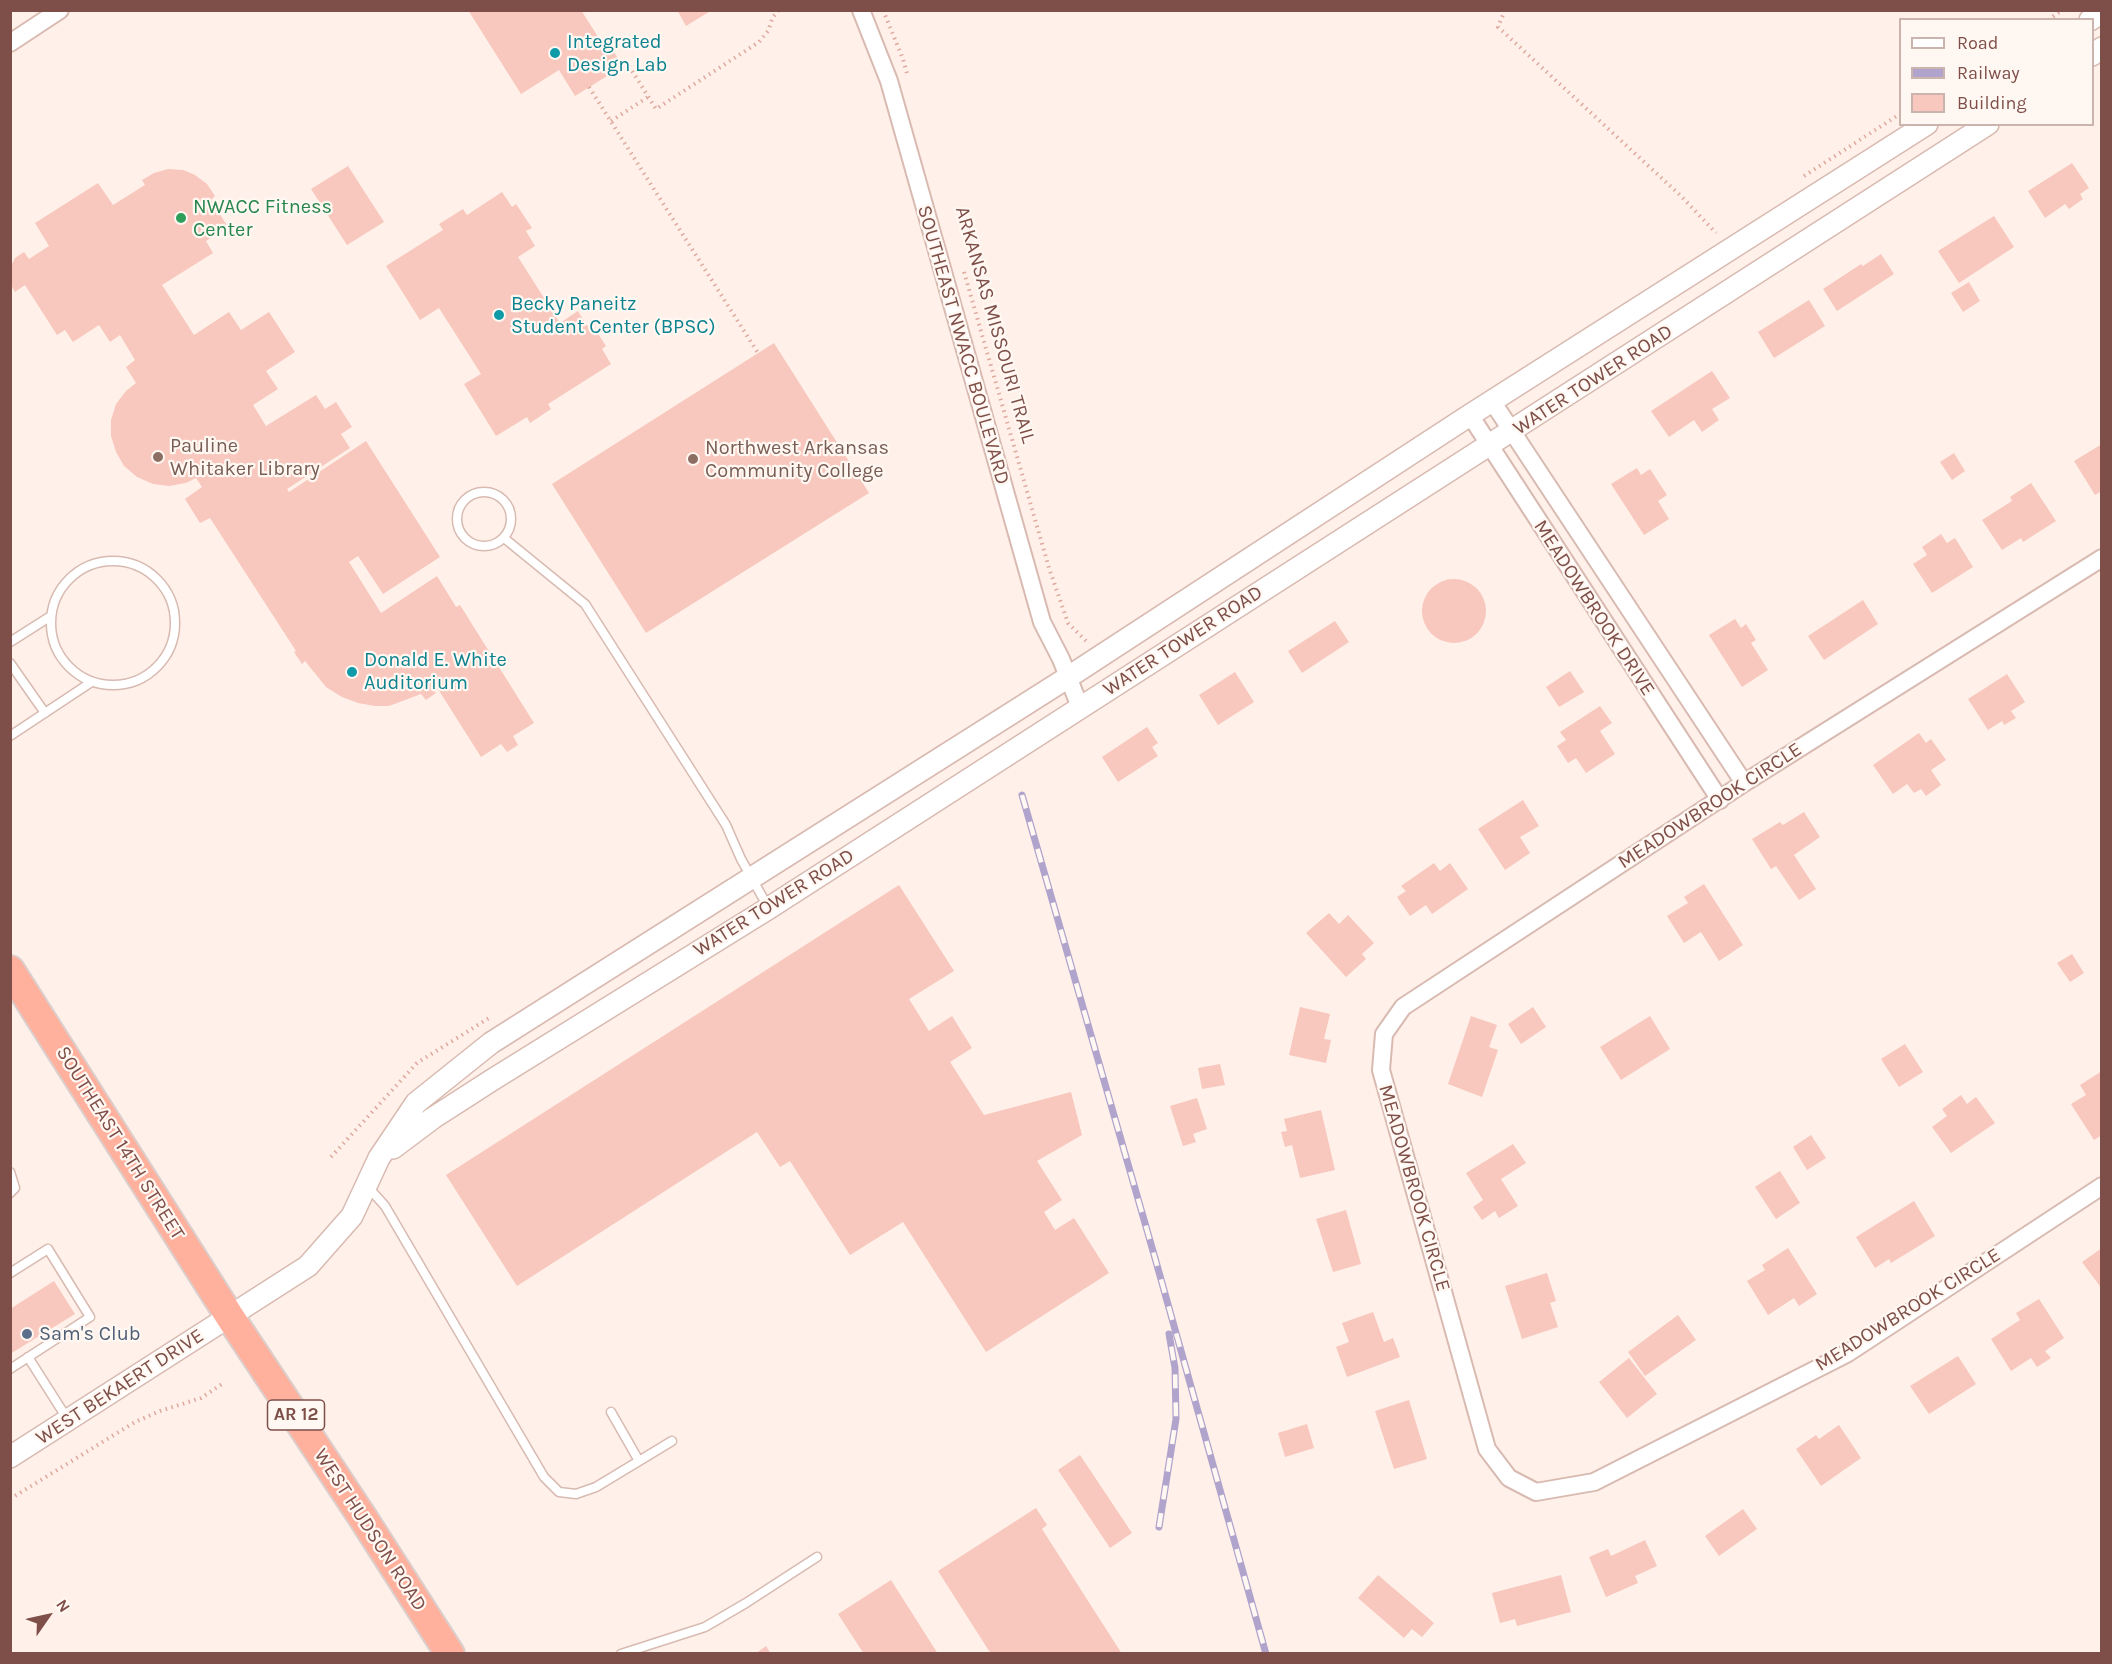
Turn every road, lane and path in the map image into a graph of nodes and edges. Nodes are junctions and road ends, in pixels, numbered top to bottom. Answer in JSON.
{"nodes":[{"id":1,"x":60,"y":10,"type":"edge"},
{"id":2,"x":779,"y":10,"type":"edge"},
{"id":3,"x":861,"y":10,"type":"edge"},
{"id":4,"x":883,"y":10,"type":"edge"},
{"id":5,"x":1505,"y":10,"type":"edge"},
{"id":6,"x":10,"y":43,"type":"edge"},
{"id":7,"x":629,"y":66,"type":"dead end"},
{"id":8,"x":909,"y":82,"type":"dead end"},
{"id":9,"x":589,"y":87,"type":"dead end"},
{"id":10,"x":648,"y":97,"type":"junction"},
{"id":11,"x":611,"y":121,"type":"junction"},
{"id":12,"x":1924,"y":126,"type":"edge"},
{"id":13,"x":1985,"y":126,"type":"edge"},
{"id":14,"x":1716,"y":233,"type":"dead end"},
{"id":15,"x":960,"y":261,"type":"dead end"},
{"id":16,"x":758,"y":353,"type":"dead end"},
{"id":17,"x":1492,"y":401,"type":"junction"},
{"id":18,"x":1470,"y":415,"type":"junction"},
{"id":19,"x":1513,"y":431,"type":"junction"},
{"id":20,"x":1490,"y":446,"type":"junction"},
{"id":21,"x":504,"y":538,"type":"junction"},
{"id":22,"x":2102,"y":558,"type":"edge"},
{"id":23,"x":51,"y":616,"type":"junction"},
{"id":24,"x":10,"y":642,"type":"edge"},
{"id":25,"x":1087,"y":642,"type":"dead end"},
{"id":26,"x":10,"y":663,"type":"edge"},
{"id":27,"x":1067,"y":678,"type":"junction"},
{"id":28,"x":90,"y":683,"type":"junction"},
{"id":29,"x":1080,"y":707,"type":"junction"},
{"id":30,"x":45,"y":713,"type":"junction"},
{"id":31,"x":10,"y":736,"type":"edge"},
{"id":32,"x":1743,"y":783,"type":"junction"},
{"id":33,"x":1720,"y":800,"type":"junction"},
{"id":34,"x":751,"y":877,"type":"junction"},
{"id":35,"x":769,"y":908,"type":"junction"},
{"id":36,"x":10,"y":970,"type":"edge"},
{"id":37,"x":379,"y":1158,"type":"junction"},
{"id":38,"x":10,"y":1172,"type":"edge"},
{"id":39,"x":366,"y":1185,"type":"junction"},
{"id":40,"x":2102,"y":1186,"type":"edge"},
{"id":41,"x":10,"y":1193,"type":"edge"},
{"id":42,"x":10,"y":1273,"type":"edge"},
{"id":43,"x":230,"y":1317,"type":"junction"},
{"id":44,"x":28,"y":1358,"type":"junction"},
{"id":45,"x":10,"y":1369,"type":"edge"},
{"id":46,"x":222,"y":1384,"type":"dead end"},
{"id":47,"x":611,"y":1412,"type":"dead end"},
{"id":48,"x":68,"y":1420,"type":"junction"},
{"id":49,"x":672,"y":1441,"type":"dead end"},
{"id":50,"x":10,"y":1457,"type":"edge"},
{"id":51,"x":639,"y":1461,"type":"junction"},
{"id":52,"x":10,"y":1499,"type":"edge"},
{"id":53,"x":817,"y":1557,"type":"dead end"},
{"id":54,"x":450,"y":1653,"type":"edge"},
{"id":55,"x":621,"y":1653,"type":"edge"}],
"edges":[{"from":1,"to":6,"type":"street"},
{"from":2,"to":10,"type":"path"},
{"from":3,"to":27,"type":"street","name":"SOUTHEAST NWACC BOULEVARD"},
{"from":4,"to":8,"type":"path"},
{"from":5,"to":14,"type":"path"},
{"from":7,"to":10,"type":"path"},
{"from":9,"to":11,"type":"path"},
{"from":10,"to":11,"type":"path"},
{"from":11,"to":16,"type":"path"},
{"from":12,"to":17,"type":"street","name":"WATER TOWER ROAD"},
{"from":13,"to":19,"type":"street","name":"WATER TOWER ROAD"},
{"from":15,"to":25,"type":"path","name":"ARKANSAS MISSOURI TRAIL"},
{"from":17,"to":18,"type":"street","name":"WATER TOWER ROAD"},
{"from":17,"to":19,"type":"street","name":"MEADOWBROOK DRIVE"},
{"from":18,"to":20,"type":"street","name":"MEADOWBROOK DRIVE"},
{"from":18,"to":27,"type":"street","name":"WATER TOWER ROAD"},
{"from":19,"to":20,"type":"street","name":"WATER TOWER ROAD"},
{"from":19,"to":32,"type":"street","name":"MEADOWBROOK DRIVE"},
{"from":20,"to":29,"type":"street","name":"WATER TOWER ROAD"},
{"from":20,"to":33,"type":"street","name":"MEADOWBROOK DRIVE"},
{"from":21,"to":21,"type":"lane"},
{"from":21,"to":34,"type":"lane"},
{"from":22,"to":32,"type":"street","name":"MEADOWBROOK CIRCLE"},
{"from":23,"to":24,"type":"lane"},
{"from":23,"to":28,"type":"lane"},
{"from":23,"to":28,"type":"lane"},
{"from":26,"to":30,"type":"lane"},
{"from":27,"to":29,"type":"street","name":"SOUTHEAST NWACC BOULEVARD"},
{"from":27,"to":34,"type":"street","name":"WATER TOWER ROAD"},
{"from":28,"to":30,"type":"lane"},
{"from":29,"to":35,"type":"street","name":"WATER TOWER ROAD"},
{"from":30,"to":31,"type":"lane"},
{"from":32,"to":33,"type":"street","name":"MEADOWBROOK CIRCLE"},
{"from":33,"to":40,"type":"street","name":"MEADOWBROOK CIRCLE"},
{"from":34,"to":35,"type":"lane"},
{"from":34,"to":37,"type":"street","name":"WATER TOWER ROAD"},
{"from":35,"to":37,"type":"street","name":"WATER TOWER ROAD"},
{"from":36,"to":43,"type":"highway","name":"SOUTHEAST 14TH STREET","number":"AR 12"},
{"from":37,"to":39,"type":"street","name":"WATER TOWER ROAD"},
{"from":38,"to":41,"type":"lane"},
{"from":39,"to":43,"type":"street","name":"WATER TOWER ROAD"},
{"from":39,"to":51,"type":"lane"},
{"from":42,"to":44,"type":"lane"},
{"from":43,"to":48,"type":"street","name":"WEST BEKAERT DRIVE"},
{"from":43,"to":54,"type":"highway","name":"WEST HUDSON ROAD","number":"AR 12"},
{"from":44,"to":45,"type":"lane"},
{"from":44,"to":48,"type":"lane"},
{"from":46,"to":52,"type":"path"},
{"from":47,"to":51,"type":"lane"},
{"from":48,"to":50,"type":"street","name":"WEST BEKAERT DRIVE"},
{"from":49,"to":51,"type":"lane"},
{"from":53,"to":55,"type":"lane"}]}
